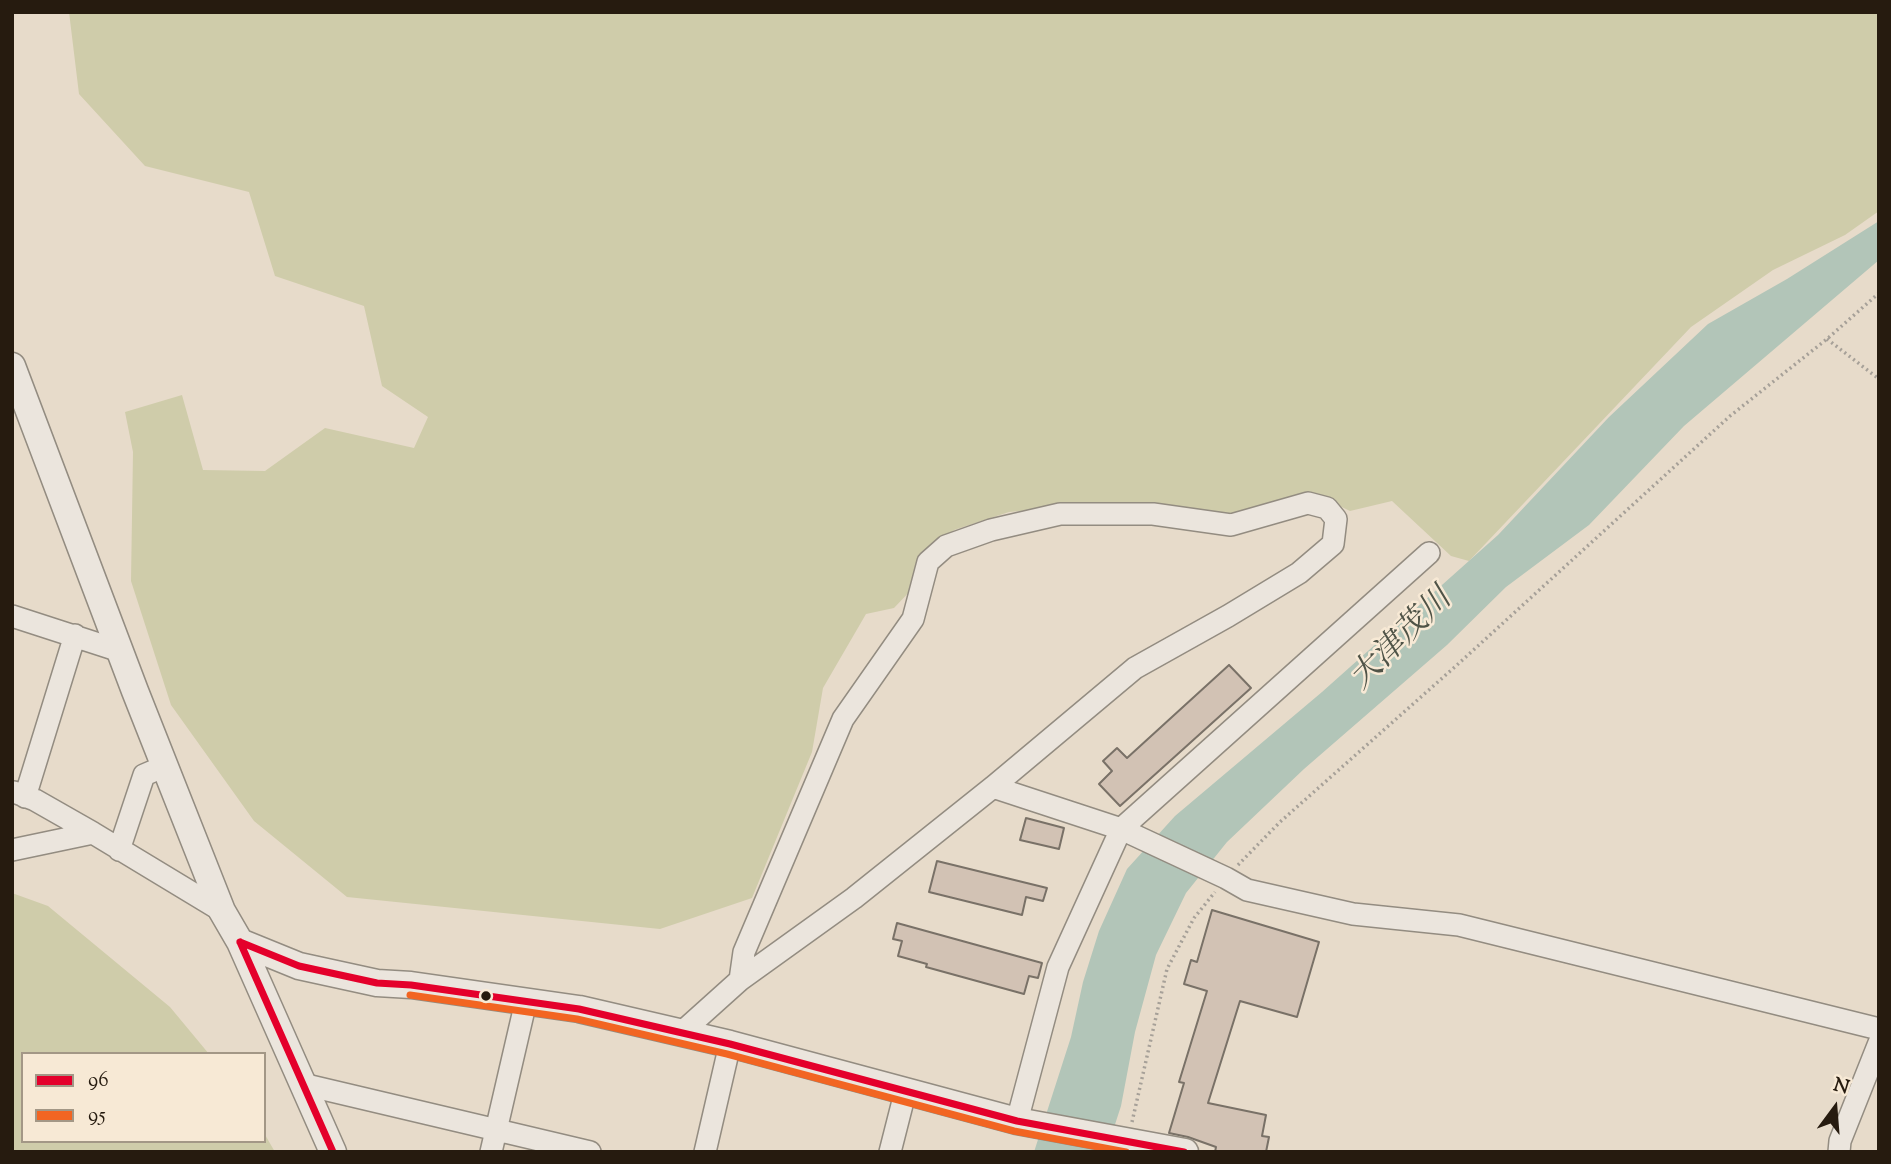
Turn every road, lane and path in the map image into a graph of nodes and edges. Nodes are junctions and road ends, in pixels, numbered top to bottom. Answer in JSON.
{"nodes":[{"id":1,"x":1879,"y":293,"type":"edge"},
{"id":2,"x":1827,"y":339,"type":"junction"},
{"id":3,"x":12,"y":366,"type":"edge"},
{"id":4,"x":1879,"y":379,"type":"edge"},
{"id":5,"x":1429,"y":553,"type":"dead end"},
{"id":6,"x":12,"y":616,"type":"edge"},
{"id":7,"x":75,"y":635,"type":"junction"},
{"id":8,"x":120,"y":651,"type":"junction"},
{"id":9,"x":165,"y":766,"type":"junction"},
{"id":10,"x":993,"y":787,"type":"junction"},
{"id":11,"x":19,"y":794,"type":"edge"},
{"id":12,"x":1121,"y":829,"type":"junction"},
{"id":13,"x":93,"y":833,"type":"junction"},
{"id":14,"x":12,"y":850,"type":"edge"},
{"id":15,"x":119,"y":850,"type":"junction"},
{"id":16,"x":1226,"y":878,"type":"junction"},
{"id":17,"x":222,"y":911,"type":"junction"},
{"id":18,"x":240,"y":942,"type":"junction"},
{"id":19,"x":740,"y":980,"type":"junction"},
{"id":20,"x":526,"y":1001,"type":"junction"},
{"id":21,"x":1879,"y":1029,"type":"edge"},
{"id":22,"x":681,"y":1033,"type":"junction"},
{"id":23,"x":1879,"y":1043,"type":"edge"},
{"id":24,"x":730,"y":1044,"type":"junction"},
{"id":25,"x":302,"y":1084,"type":"junction"},
{"id":26,"x":905,"y":1093,"type":"junction"},
{"id":27,"x":1017,"y":1121,"type":"junction"},
{"id":28,"x":496,"y":1129,"type":"junction"},
{"id":29,"x":1125,"y":1146,"type":"edge"},
{"id":30,"x":334,"y":1152,"type":"edge"},
{"id":31,"x":491,"y":1152,"type":"edge"},
{"id":32,"x":590,"y":1152,"type":"edge"},
{"id":33,"x":705,"y":1152,"type":"edge"},
{"id":34,"x":890,"y":1152,"type":"edge"},
{"id":35,"x":1185,"y":1152,"type":"edge"},
{"id":36,"x":1839,"y":1152,"type":"edge"}],
"edges":[{"from":1,"to":2,"type":"path"},
{"from":2,"to":4,"type":"path"},
{"from":2,"to":16,"type":"path"},
{"from":3,"to":8,"type":"street"},
{"from":5,"to":12,"type":"street"},
{"from":6,"to":7,"type":"street"},
{"from":7,"to":8,"type":"street"},
{"from":7,"to":11,"type":"street"},
{"from":8,"to":9,"type":"street"},
{"from":9,"to":15,"type":"street"},
{"from":9,"to":17,"type":"street"},
{"from":10,"to":12,"type":"street"},
{"from":10,"to":19,"type":"street"},
{"from":10,"to":19,"type":"street"},
{"from":11,"to":13,"type":"street"},
{"from":12,"to":16,"type":"street"},
{"from":12,"to":27,"type":"street"},
{"from":13,"to":14,"type":"street"},
{"from":13,"to":15,"type":"street"},
{"from":15,"to":17,"type":"street"},
{"from":16,"to":21,"type":"street"},
{"from":16,"to":29,"type":"path"},
{"from":17,"to":18,"type":"street"},
{"from":18,"to":20,"type":"street"},
{"from":18,"to":25,"type":"street"},
{"from":19,"to":22,"type":"street"},
{"from":20,"to":22,"type":"street"},
{"from":20,"to":28,"type":"street"},
{"from":22,"to":24,"type":"street"},
{"from":23,"to":36,"type":"street"},
{"from":24,"to":26,"type":"street"},
{"from":24,"to":33,"type":"street"},
{"from":25,"to":28,"type":"street"},
{"from":25,"to":30,"type":"street"},
{"from":26,"to":27,"type":"street"},
{"from":26,"to":34,"type":"street"},
{"from":27,"to":29,"type":"street"},
{"from":28,"to":31,"type":"street"},
{"from":28,"to":32,"type":"street"},
{"from":29,"to":35,"type":"street"}]}
